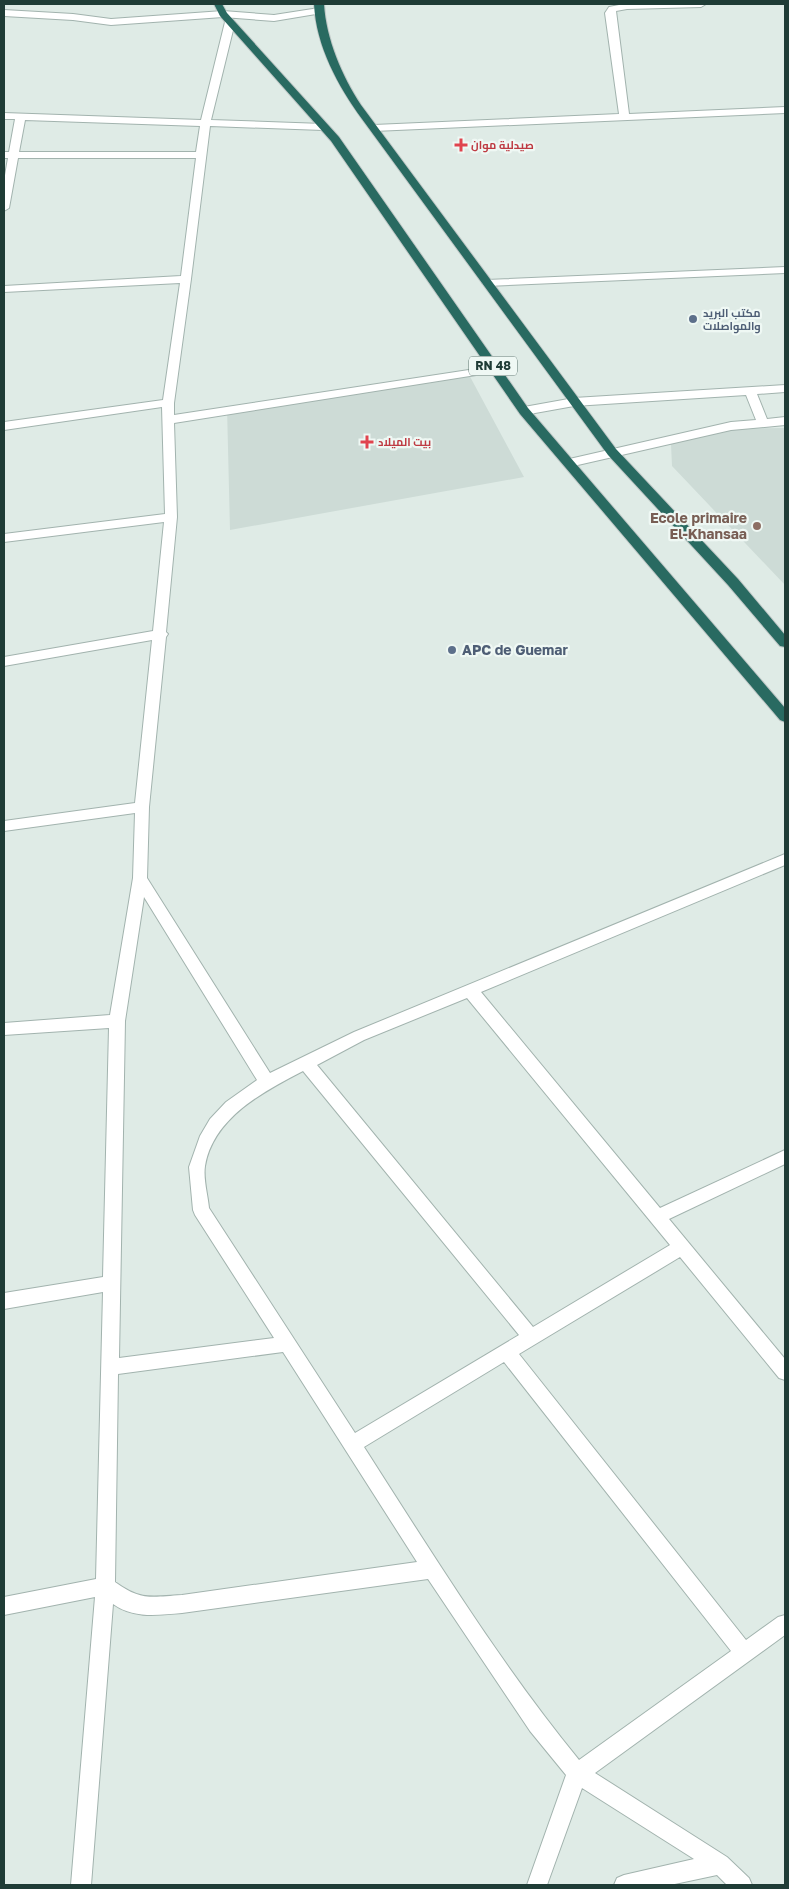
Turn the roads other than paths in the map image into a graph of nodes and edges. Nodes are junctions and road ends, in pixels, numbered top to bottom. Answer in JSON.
{"nodes":[{"id":1,"x":701,"y":4,"type":"edge"},
{"id":2,"x":319,"y":7,"type":"edge"},
{"id":3,"x":4,"y":13,"type":"edge"},
{"id":4,"x":224,"y":13,"type":"edge"},
{"id":5,"x":785,"y":110,"type":"edge"},
{"id":6,"x":4,"y":116,"type":"edge"},
{"id":7,"x":21,"y":116,"type":"junction"},
{"id":8,"x":624,"y":117,"type":"junction"},
{"id":9,"x":205,"y":123,"type":"junction"},
{"id":10,"x":323,"y":127,"type":"junction"},
{"id":11,"x":374,"y":128,"type":"junction"},
{"id":12,"x":8,"y":155,"type":"edge"},
{"id":13,"x":202,"y":156,"type":"junction"},
{"id":14,"x":4,"y":208,"type":"edge"},
{"id":15,"x":785,"y":270,"type":"edge"},
{"id":16,"x":186,"y":280,"type":"junction"},
{"id":17,"x":487,"y":282,"type":"junction"},
{"id":18,"x":4,"y":289,"type":"edge"},
{"id":19,"x":495,"y":369,"type":"junction"},
{"id":20,"x":785,"y":390,"type":"edge"},
{"id":21,"x":750,"y":392,"type":"junction"},
{"id":22,"x":574,"y":402,"type":"junction"},
{"id":23,"x":168,"y":404,"type":"junction"},
{"id":24,"x":524,"y":411,"type":"junction"},
{"id":25,"x":168,"y":420,"type":"junction"},
{"id":26,"x":785,"y":421,"type":"edge"},
{"id":27,"x":763,"y":423,"type":"junction"},
{"id":28,"x":4,"y":426,"type":"edge"},
{"id":29,"x":612,"y":452,"type":"junction"},
{"id":30,"x":569,"y":463,"type":"junction"},
{"id":31,"x":171,"y":517,"type":"junction"},
{"id":32,"x":4,"y":538,"type":"edge"},
{"id":33,"x":161,"y":634,"type":"junction"},
{"id":34,"x":785,"y":643,"type":"edge"},
{"id":35,"x":4,"y":661,"type":"edge"},
{"id":36,"x":785,"y":717,"type":"edge"},
{"id":37,"x":142,"y":807,"type":"junction"},
{"id":38,"x":4,"y":826,"type":"edge"},
{"id":39,"x":785,"y":859,"type":"edge"},
{"id":40,"x":140,"y":878,"type":"junction"},
{"id":41,"x":470,"y":990,"type":"junction"},
{"id":42,"x":116,"y":1021,"type":"junction"},
{"id":43,"x":4,"y":1029,"type":"edge"},
{"id":44,"x":306,"y":1063,"type":"junction"},
{"id":45,"x":267,"y":1082,"type":"junction"},
{"id":46,"x":785,"y":1156,"type":"edge"},
{"id":47,"x":658,"y":1217,"type":"junction"},
{"id":48,"x":682,"y":1246,"type":"junction"},
{"id":49,"x":111,"y":1283,"type":"junction"},
{"id":50,"x":4,"y":1301,"type":"edge"},
{"id":51,"x":531,"y":1337,"type":"junction"},
{"id":52,"x":287,"y":1344,"type":"junction"},
{"id":53,"x":507,"y":1352,"type":"junction"},
{"id":54,"x":110,"y":1367,"type":"junction"},
{"id":55,"x":785,"y":1372,"type":"edge"},
{"id":56,"x":352,"y":1444,"type":"junction"},
{"id":57,"x":432,"y":1569,"type":"junction"},
{"id":58,"x":106,"y":1586,"type":"junction"},
{"id":59,"x":4,"y":1606,"type":"edge"},
{"id":60,"x":785,"y":1624,"type":"edge"},
{"id":61,"x":745,"y":1654,"type":"junction"},
{"id":62,"x":577,"y":1773,"type":"junction"},
{"id":63,"x":720,"y":1864,"type":"junction"},
{"id":64,"x":81,"y":1885,"type":"edge"},
{"id":65,"x":537,"y":1885,"type":"edge"},
{"id":66,"x":624,"y":1885,"type":"edge"},
{"id":67,"x":742,"y":1885,"type":"edge"}],
"edges":[{"from":1,"to":8,"type":"street"},
{"from":2,"to":4,"type":"street"},
{"from":2,"to":11,"type":"highway","number":"RN 48"},
{"from":3,"to":4,"type":"street"},
{"from":4,"to":9,"type":"street"},
{"from":4,"to":10,"type":"highway","number":"RN 48"},
{"from":5,"to":8,"type":"street"},
{"from":6,"to":7,"type":"street"},
{"from":7,"to":9,"type":"street"},
{"from":7,"to":12,"type":"street"},
{"from":8,"to":11,"type":"street"},
{"from":9,"to":10,"type":"street"},
{"from":9,"to":13,"type":"street"},
{"from":10,"to":19,"type":"highway","number":"RN 48"},
{"from":11,"to":17,"type":"highway","number":"RN 48"},
{"from":12,"to":13,"type":"street"},
{"from":12,"to":14,"type":"street"},
{"from":13,"to":16,"type":"street"},
{"from":15,"to":17,"type":"street"},
{"from":16,"to":18,"type":"street"},
{"from":16,"to":23,"type":"street"},
{"from":17,"to":22,"type":"highway","number":"RN 48"},
{"from":19,"to":24,"type":"highway","number":"RN 48"},
{"from":19,"to":25,"type":"street"},
{"from":20,"to":21,"type":"street"},
{"from":21,"to":22,"type":"street"},
{"from":21,"to":27,"type":"street"},
{"from":22,"to":24,"type":"street"},
{"from":22,"to":29,"type":"highway","number":"RN 48"},
{"from":23,"to":25,"type":"street"},
{"from":23,"to":28,"type":"street"},
{"from":24,"to":30,"type":"highway","number":"RN 48"},
{"from":25,"to":31,"type":"street"},
{"from":26,"to":27,"type":"street"},
{"from":27,"to":29,"type":"street"},
{"from":29,"to":30,"type":"street"},
{"from":29,"to":34,"type":"highway","number":"RN 48"},
{"from":30,"to":36,"type":"highway","number":"RN 48"},
{"from":31,"to":32,"type":"street"},
{"from":31,"to":33,"type":"street"},
{"from":33,"to":35,"type":"street"},
{"from":33,"to":37,"type":"street"},
{"from":37,"to":38,"type":"street"},
{"from":37,"to":40,"type":"street"},
{"from":39,"to":41,"type":"street"},
{"from":40,"to":42,"type":"street"},
{"from":40,"to":45,"type":"street"},
{"from":41,"to":44,"type":"street"},
{"from":41,"to":47,"type":"street"},
{"from":42,"to":43,"type":"street"},
{"from":42,"to":49,"type":"street"},
{"from":44,"to":45,"type":"street"},
{"from":44,"to":51,"type":"street"},
{"from":45,"to":52,"type":"street"},
{"from":46,"to":47,"type":"street"},
{"from":47,"to":48,"type":"street"},
{"from":48,"to":51,"type":"street"},
{"from":48,"to":55,"type":"street"},
{"from":49,"to":50,"type":"street"},
{"from":49,"to":54,"type":"street"},
{"from":51,"to":53,"type":"street"},
{"from":52,"to":54,"type":"street"},
{"from":52,"to":56,"type":"street"},
{"from":53,"to":56,"type":"street"},
{"from":53,"to":61,"type":"street"},
{"from":54,"to":58,"type":"street"},
{"from":56,"to":57,"type":"street"},
{"from":57,"to":58,"type":"street"},
{"from":57,"to":62,"type":"street"},
{"from":58,"to":59,"type":"street"},
{"from":58,"to":64,"type":"street"},
{"from":60,"to":61,"type":"street"},
{"from":61,"to":62,"type":"street"},
{"from":62,"to":63,"type":"street"},
{"from":62,"to":65,"type":"street"},
{"from":63,"to":66,"type":"street"},
{"from":63,"to":67,"type":"street"}]}
